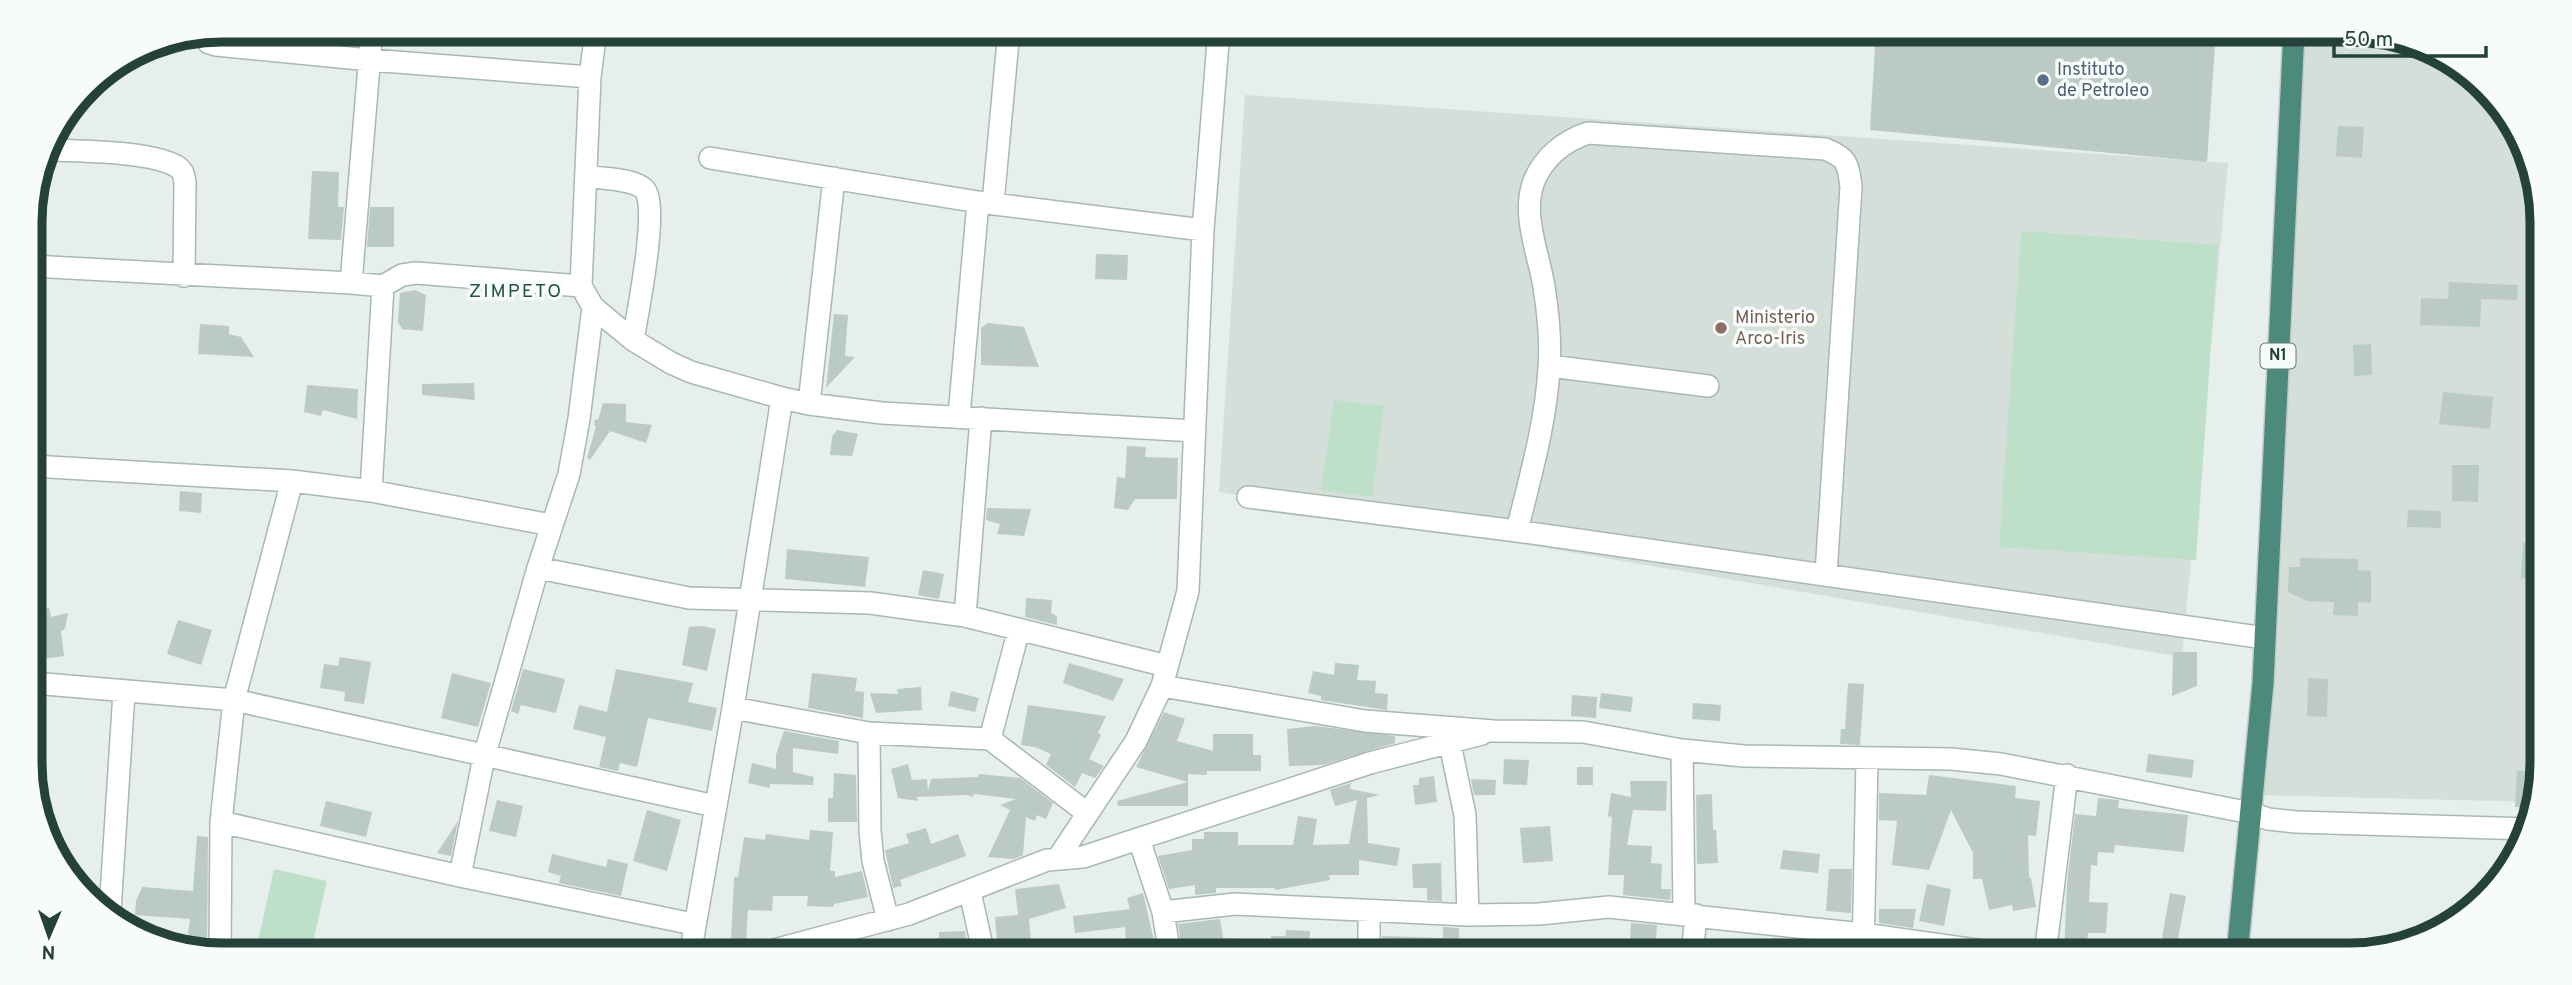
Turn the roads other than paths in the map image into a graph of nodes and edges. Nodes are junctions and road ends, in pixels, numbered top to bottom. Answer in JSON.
{"nodes":[{"id":1,"x":209,"y":42,"type":"edge"},
{"id":2,"x":371,"y":42,"type":"edge"},
{"id":3,"x":594,"y":42,"type":"edge"},
{"id":4,"x":1007,"y":42,"type":"edge"},
{"id":5,"x":1218,"y":42,"type":"edge"},
{"id":6,"x":2293,"y":42,"type":"edge"},
{"id":7,"x":370,"y":60,"type":"junction"},
{"id":8,"x":590,"y":77,"type":"junction"},
{"id":9,"x":57,"y":151,"type":"edge"},
{"id":10,"x":710,"y":158,"type":"dead end"},
{"id":11,"x":586,"y":177,"type":"junction"},
{"id":12,"x":834,"y":178,"type":"junction"},
{"id":13,"x":986,"y":203,"type":"junction"},
{"id":14,"x":1203,"y":230,"type":"junction"},
{"id":15,"x":42,"y":267,"type":"edge"},
{"id":16,"x":184,"y":276,"type":"junction"},
{"id":17,"x":351,"y":283,"type":"junction"},
{"id":18,"x":383,"y":286,"type":"junction"},
{"id":19,"x":581,"y":286,"type":"junction"},
{"id":20,"x":593,"y":307,"type":"junction"},
{"id":21,"x":633,"y":340,"type":"junction"},
{"id":22,"x":1550,"y":366,"type":"junction"},
{"id":23,"x":1708,"y":386,"type":"dead end"},
{"id":24,"x":782,"y":398,"type":"junction"},
{"id":25,"x":809,"y":404,"type":"junction"},
{"id":26,"x":959,"y":416,"type":"junction"},
{"id":27,"x":981,"y":418,"type":"junction"},
{"id":28,"x":1194,"y":431,"type":"junction"},
{"id":29,"x":42,"y":467,"type":"edge"},
{"id":30,"x":292,"y":481,"type":"junction"},
{"id":31,"x":371,"y":491,"type":"junction"},
{"id":32,"x":1248,"y":497,"type":"dead end"},
{"id":33,"x":551,"y":525,"type":"junction"},
{"id":34,"x":1517,"y":531,"type":"junction"},
{"id":35,"x":538,"y":568,"type":"junction"},
{"id":36,"x":1826,"y":574,"type":"junction"},
{"id":37,"x":750,"y":599,"type":"junction"},
{"id":38,"x":965,"y":616,"type":"junction"},
{"id":39,"x":1019,"y":629,"type":"junction"},
{"id":40,"x":2265,"y":638,"type":"junction"},
{"id":41,"x":1164,"y":676,"type":"junction"},
{"id":42,"x":42,"y":684,"type":"edge"},
{"id":43,"x":124,"y":692,"type":"junction"},
{"id":44,"x":234,"y":700,"type":"junction"},
{"id":45,"x":733,"y":708,"type":"junction"},
{"id":46,"x":1494,"y":731,"type":"junction"},
{"id":47,"x":869,"y":733,"type":"junction"},
{"id":48,"x":990,"y":739,"type":"junction"},
{"id":49,"x":1450,"y":744,"type":"junction"},
{"id":50,"x":1682,"y":750,"type":"junction"},
{"id":51,"x":484,"y":757,"type":"junction"},
{"id":52,"x":1867,"y":759,"type":"junction"},
{"id":53,"x":2067,"y":775,"type":"junction"},
{"id":54,"x":715,"y":806,"type":"junction"},
{"id":55,"x":1087,"y":813,"type":"junction"},
{"id":56,"x":2251,"y":813,"type":"junction"},
{"id":57,"x":221,"y":822,"type":"junction"},
{"id":58,"x":2516,"y":830,"type":"edge"},
{"id":59,"x":1139,"y":839,"type":"junction"},
{"id":60,"x":1058,"y":858,"type":"junction"},
{"id":61,"x":460,"y":876,"type":"junction"},
{"id":62,"x":970,"y":892,"type":"junction"},
{"id":63,"x":110,"y":904,"type":"edge"},
{"id":64,"x":1369,"y":911,"type":"junction"},
{"id":65,"x":1163,"y":912,"type":"junction"},
{"id":66,"x":1468,"y":915,"type":"junction"},
{"id":67,"x":1690,"y":915,"type":"junction"},
{"id":68,"x":888,"y":920,"type":"junction"},
{"id":69,"x":694,"y":923,"type":"junction"},
{"id":70,"x":220,"y":943,"type":"edge"},
{"id":71,"x":692,"y":943,"type":"edge"},
{"id":72,"x":801,"y":943,"type":"edge"},
{"id":73,"x":981,"y":943,"type":"edge"},
{"id":74,"x":1168,"y":943,"type":"edge"},
{"id":75,"x":1370,"y":943,"type":"edge"},
{"id":76,"x":1691,"y":943,"type":"edge"},
{"id":77,"x":1851,"y":943,"type":"edge"},
{"id":78,"x":1863,"y":943,"type":"edge"},
{"id":79,"x":2046,"y":943,"type":"edge"},
{"id":80,"x":2238,"y":943,"type":"edge"}],
"edges":[{"from":1,"to":7,"type":"street"},
{"from":2,"to":7,"type":"street"},
{"from":3,"to":8,"type":"street"},
{"from":4,"to":13,"type":"street"},
{"from":5,"to":14,"type":"street"},
{"from":6,"to":40,"type":"highway","number":"N1"},
{"from":7,"to":8,"type":"street"},
{"from":7,"to":17,"type":"street"},
{"from":8,"to":11,"type":"street"},
{"from":9,"to":16,"type":"street"},
{"from":10,"to":12,"type":"street"},
{"from":11,"to":19,"type":"street"},
{"from":11,"to":21,"type":"street"},
{"from":12,"to":13,"type":"street"},
{"from":12,"to":25,"type":"street"},
{"from":13,"to":14,"type":"street"},
{"from":13,"to":26,"type":"street"},
{"from":14,"to":28,"type":"street"},
{"from":15,"to":16,"type":"street"},
{"from":16,"to":17,"type":"street"},
{"from":17,"to":18,"type":"street"},
{"from":18,"to":19,"type":"street"},
{"from":18,"to":31,"type":"street"},
{"from":19,"to":20,"type":"street"},
{"from":20,"to":21,"type":"street"},
{"from":20,"to":33,"type":"street"},
{"from":21,"to":24,"type":"street"},
{"from":22,"to":23,"type":"street"},
{"from":22,"to":34,"type":"street"},
{"from":22,"to":36,"type":"street"},
{"from":24,"to":25,"type":"street"},
{"from":24,"to":37,"type":"street"},
{"from":25,"to":26,"type":"street"},
{"from":26,"to":27,"type":"street"},
{"from":27,"to":28,"type":"street"},
{"from":27,"to":38,"type":"street"},
{"from":28,"to":41,"type":"street"},
{"from":29,"to":30,"type":"street"},
{"from":30,"to":31,"type":"street"},
{"from":30,"to":44,"type":"street"},
{"from":31,"to":33,"type":"street"},
{"from":32,"to":34,"type":"street"},
{"from":33,"to":35,"type":"street"},
{"from":34,"to":36,"type":"street"},
{"from":35,"to":37,"type":"street"},
{"from":35,"to":51,"type":"street"},
{"from":36,"to":40,"type":"street"},
{"from":37,"to":38,"type":"street"},
{"from":37,"to":45,"type":"street"},
{"from":38,"to":39,"type":"street"},
{"from":39,"to":41,"type":"street"},
{"from":39,"to":48,"type":"street"},
{"from":40,"to":56,"type":"highway","number":"N1"},
{"from":41,"to":46,"type":"street"},
{"from":41,"to":55,"type":"street"},
{"from":42,"to":43,"type":"street"},
{"from":43,"to":44,"type":"street"},
{"from":43,"to":63,"type":"street"},
{"from":44,"to":51,"type":"street"},
{"from":44,"to":57,"type":"street"},
{"from":45,"to":47,"type":"street"},
{"from":45,"to":54,"type":"street"},
{"from":46,"to":49,"type":"street"},
{"from":46,"to":50,"type":"street"},
{"from":47,"to":48,"type":"street"},
{"from":47,"to":68,"type":"street"},
{"from":48,"to":55,"type":"street"},
{"from":49,"to":59,"type":"street"},
{"from":49,"to":66,"type":"street"},
{"from":50,"to":52,"type":"street"},
{"from":50,"to":67,"type":"street"},
{"from":51,"to":54,"type":"street"},
{"from":51,"to":61,"type":"street"},
{"from":52,"to":53,"type":"street"},
{"from":52,"to":78,"type":"street"},
{"from":53,"to":56,"type":"street"},
{"from":53,"to":79,"type":"street"},
{"from":54,"to":69,"type":"street"},
{"from":55,"to":60,"type":"street"},
{"from":56,"to":58,"type":"street"},
{"from":56,"to":80,"type":"highway","number":"N1"},
{"from":57,"to":61,"type":"street"},
{"from":57,"to":70,"type":"street"},
{"from":59,"to":60,"type":"street"},
{"from":59,"to":65,"type":"street"},
{"from":60,"to":62,"type":"street"},
{"from":61,"to":69,"type":"street"},
{"from":62,"to":68,"type":"street"},
{"from":62,"to":73,"type":"street"},
{"from":64,"to":65,"type":"street"},
{"from":64,"to":66,"type":"street"},
{"from":64,"to":75,"type":"street"},
{"from":65,"to":74,"type":"street"},
{"from":66,"to":67,"type":"street"},
{"from":67,"to":76,"type":"street"},
{"from":67,"to":77,"type":"street"},
{"from":68,"to":72,"type":"street"},
{"from":69,"to":71,"type":"street"}]}
